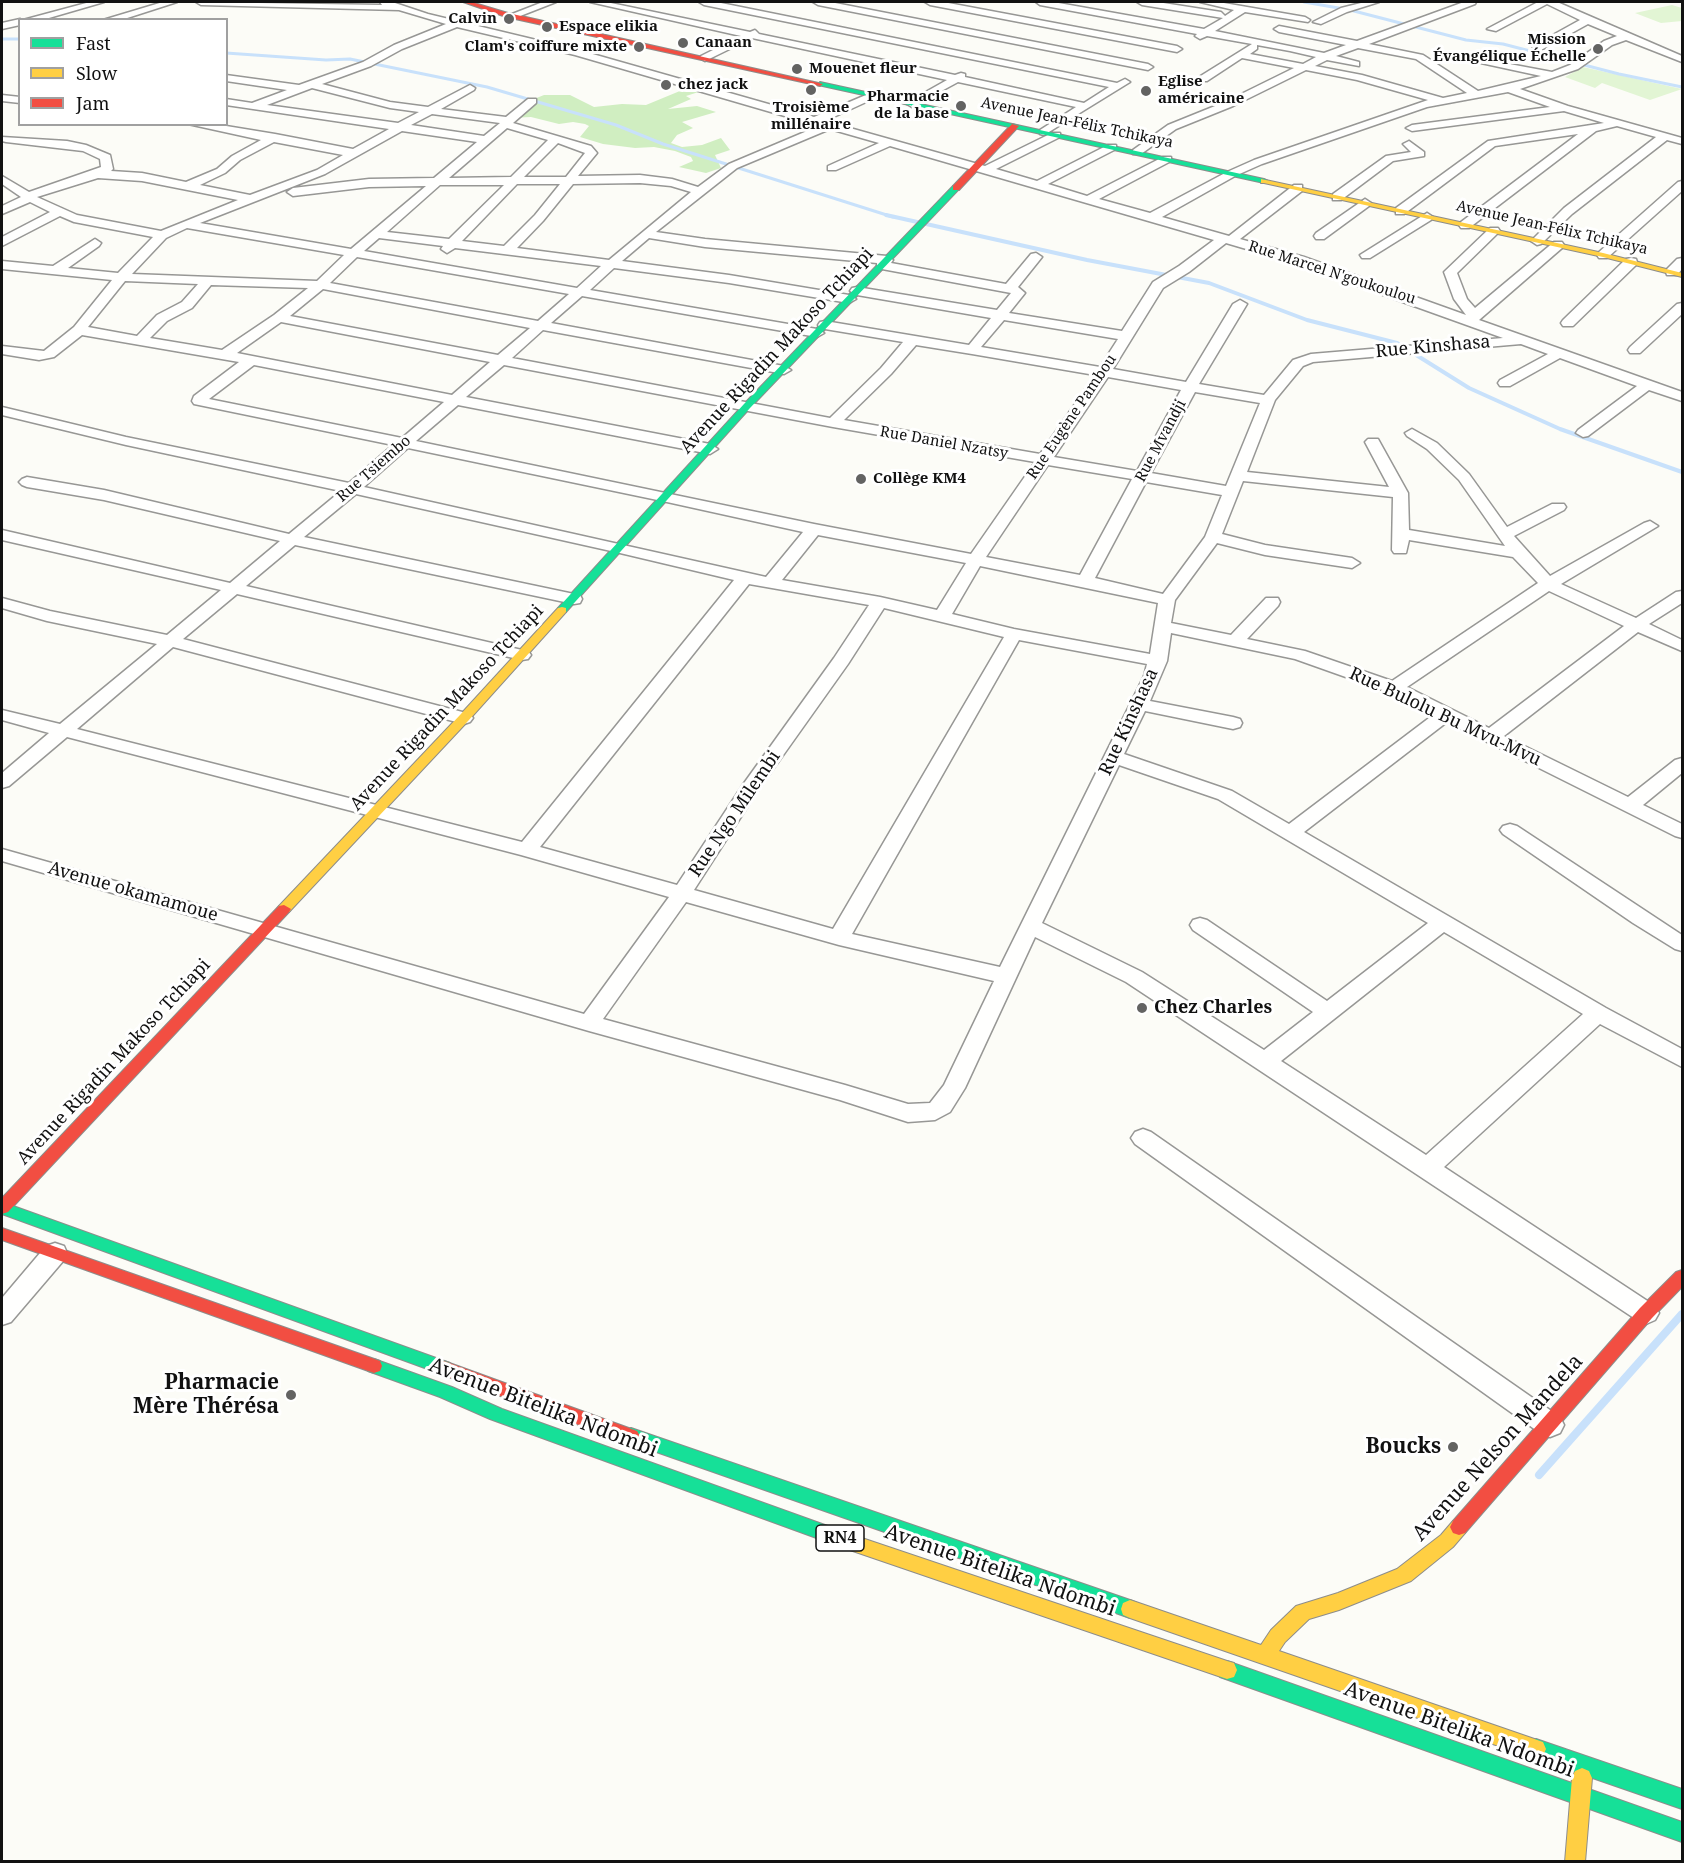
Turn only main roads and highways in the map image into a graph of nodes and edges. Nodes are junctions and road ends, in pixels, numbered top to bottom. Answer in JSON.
{"nodes":[{"id":1,"x":466,"y":2,"type":"edge"},
{"id":2,"x":1015,"y":126,"type":"junction"},
{"id":3,"x":1677,"y":273,"type":"edge"},
{"id":4,"x":2,"y":1208,"type":"edge"},
{"id":5,"x":2,"y":1234,"type":"edge"},
{"id":6,"x":1683,"y":1277,"type":"edge"},
{"id":7,"x":1266,"y":1655,"type":"junction"},
{"id":8,"x":1583,"y":1764,"type":"junction"},
{"id":9,"x":1581,"y":1796,"type":"junction"},
{"id":10,"x":1683,"y":1799,"type":"edge"},
{"id":11,"x":1683,"y":1832,"type":"edge"},
{"id":12,"x":1575,"y":1862,"type":"edge"}],
"edges":[{"from":1,"to":2,"type":"main road","name":"Avenue Jean-Félix Tchikaya"},
{"from":2,"to":3,"type":"main road","name":"Avenue Jean-Félix Tchikaya"},
{"from":2,"to":4,"type":"main road","name":"Avenue Rigadin Makoso Tchiapi"},
{"from":4,"to":7,"type":"main road","name":"Avenue Bitelika Ndombi","number":"RN4"},
{"from":5,"to":9,"type":"main road","name":"Avenue Bitelika Ndombi","number":"RN4"},
{"from":6,"to":7,"type":"main road","name":"Avenue Nelson Mandela"},
{"from":7,"to":8,"type":"main road","name":"Avenue Bitelika Ndombi","number":"RN4"},
{"from":8,"to":9,"type":"main road"},
{"from":8,"to":10,"type":"main road","name":"Avenue Bitelika Ndombi","number":"RN4"},
{"from":9,"to":11,"type":"main road","name":"Avenue Bitelika Ndombi","number":"RN4"},
{"from":9,"to":12,"type":"main road"}]}
